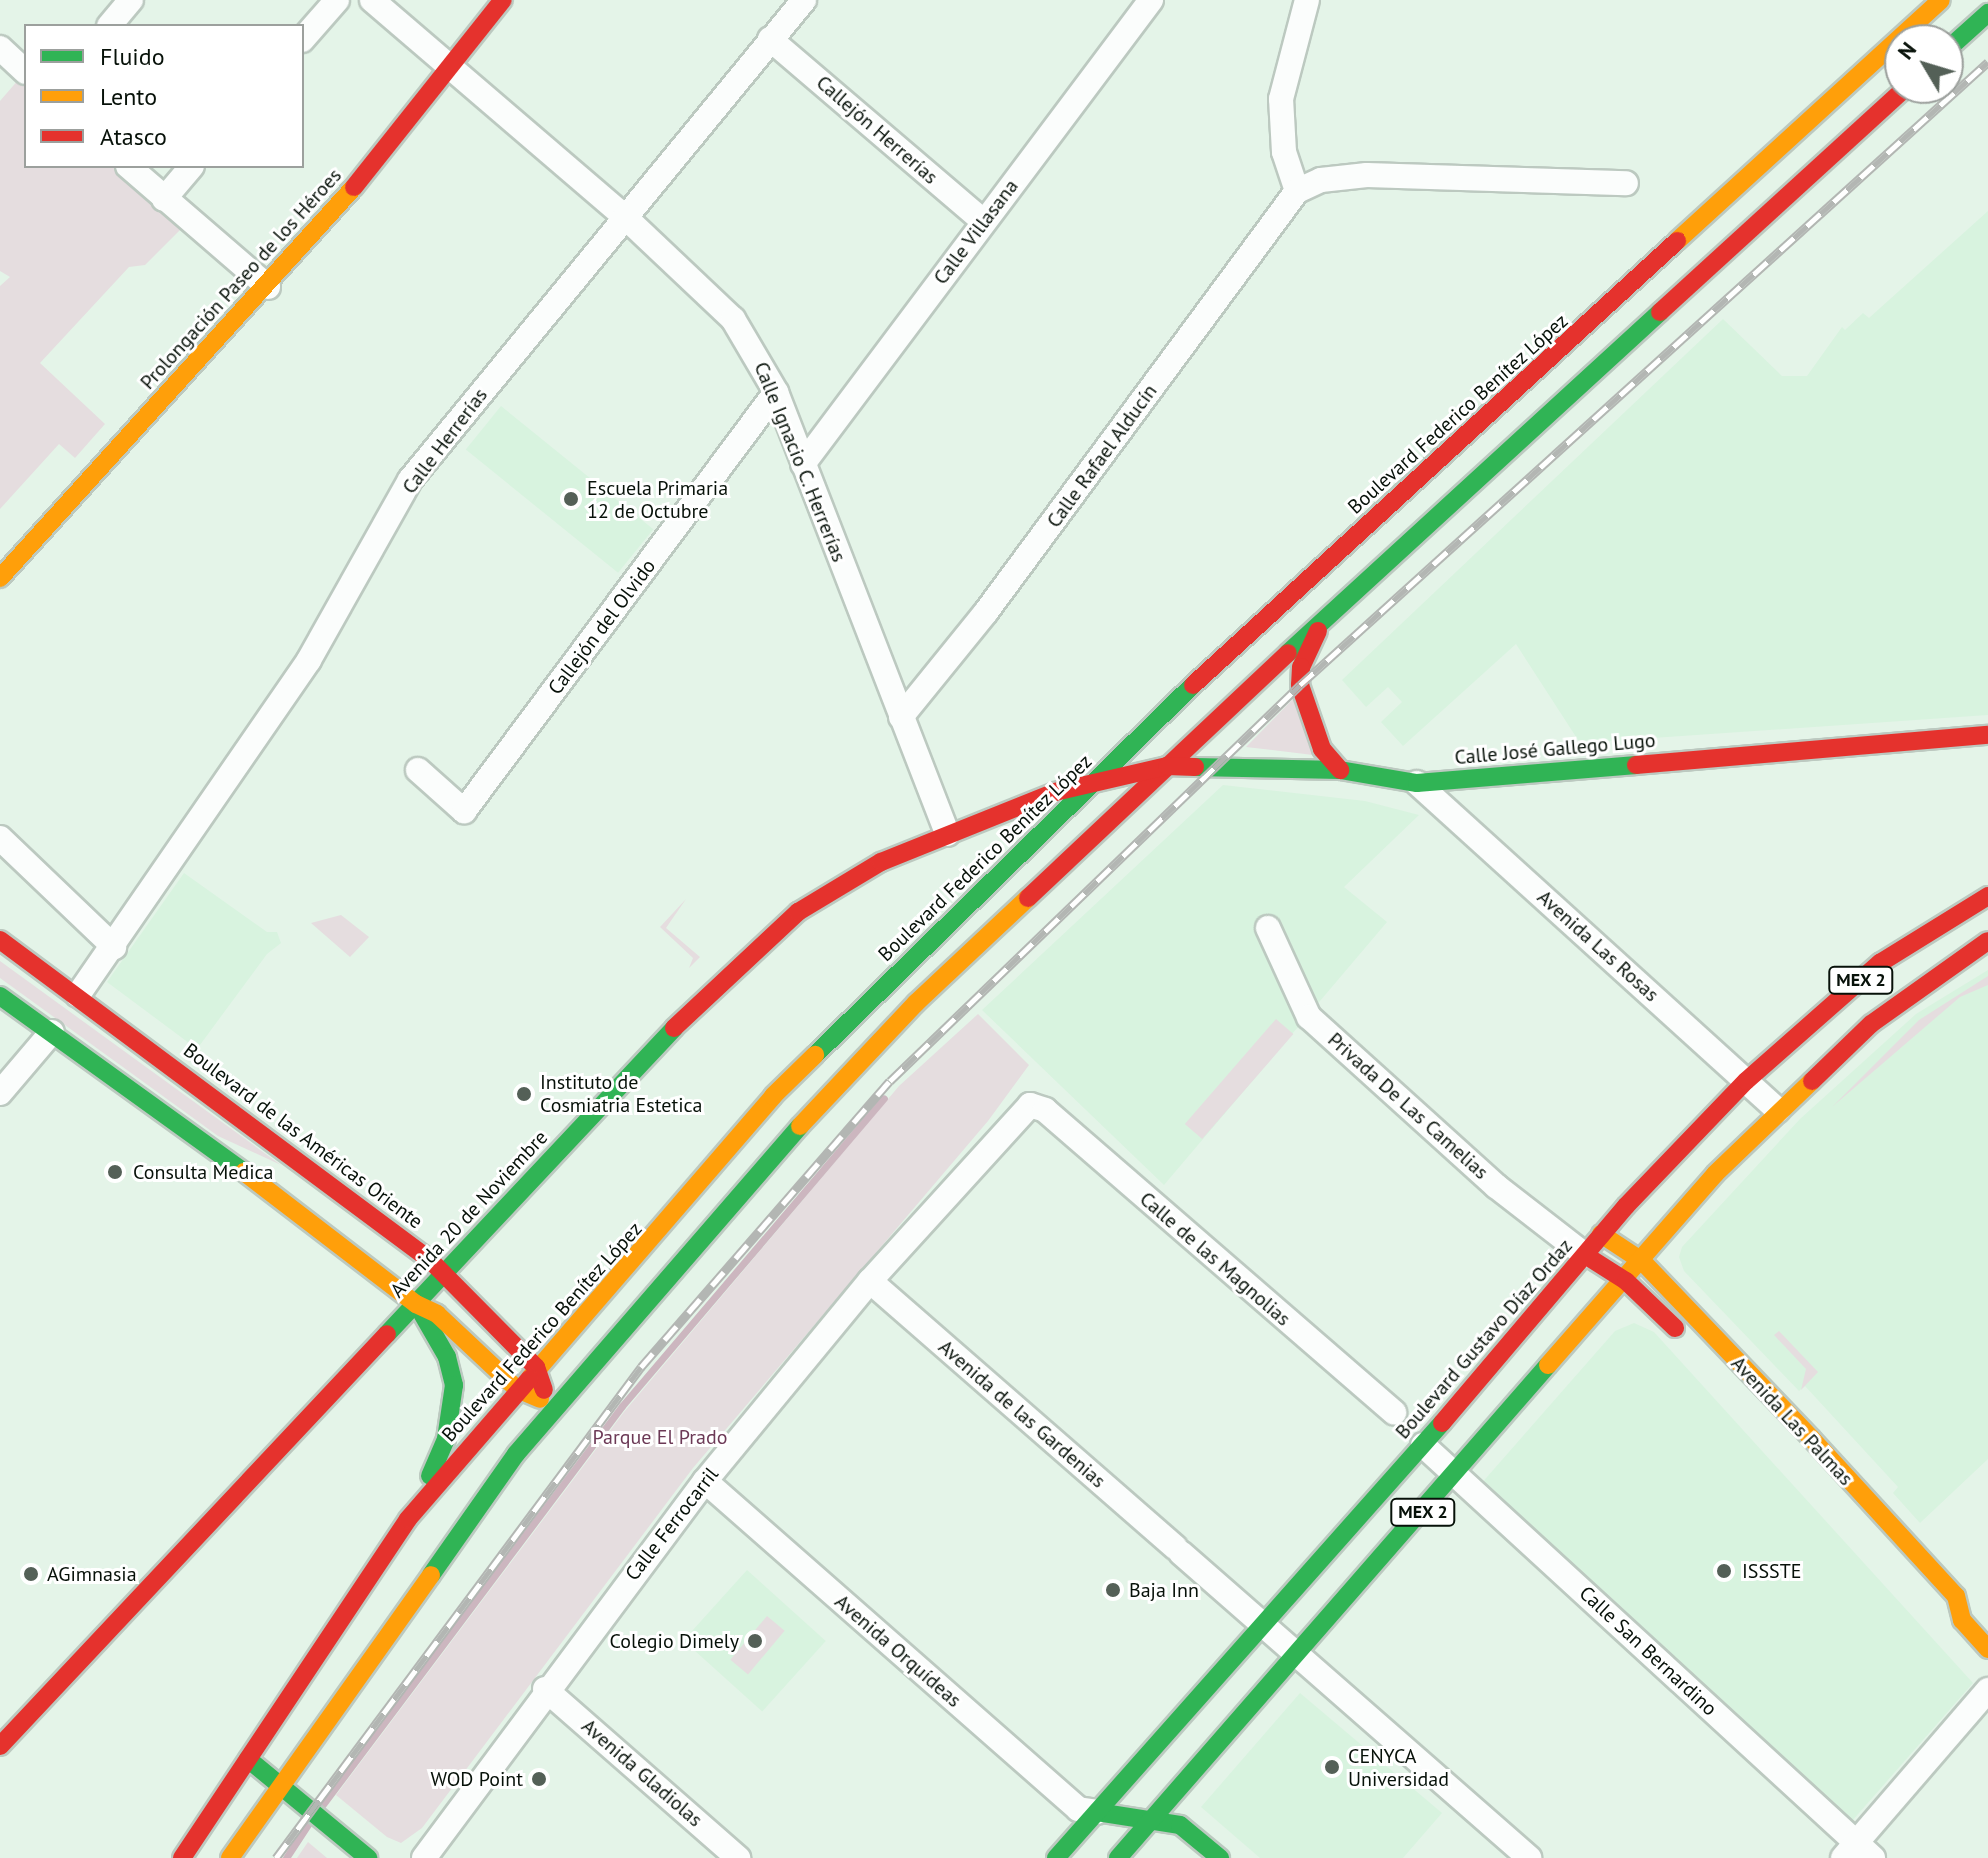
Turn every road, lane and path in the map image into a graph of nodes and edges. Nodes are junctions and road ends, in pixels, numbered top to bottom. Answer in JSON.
{"nodes":[{"id":1,"x":131,"y":0,"type":"edge"},
{"id":2,"x":337,"y":0,"type":"edge"},
{"id":3,"x":372,"y":0,"type":"edge"},
{"id":4,"x":503,"y":0,"type":"edge"},
{"id":5,"x":804,"y":0,"type":"edge"},
{"id":6,"x":1151,"y":0,"type":"edge"},
{"id":7,"x":1307,"y":0,"type":"edge"},
{"id":8,"x":1941,"y":0,"type":"edge"},
{"id":9,"x":1988,"y":13,"type":"edge"},
{"id":10,"x":111,"y":24,"type":"edge"},
{"id":11,"x":1964,"y":35,"type":"edge"},
{"id":12,"x":304,"y":38,"type":"edge"},
{"id":13,"x":770,"y":39,"type":"junction"},
{"id":14,"x":0,"y":48,"type":"edge"},
{"id":15,"x":450,"y":68,"type":"junction"},
{"id":16,"x":24,"y":70,"type":"edge"},
{"id":17,"x":1887,"y":104,"type":"edge"},
{"id":18,"x":130,"y":168,"type":"edge"},
{"id":19,"x":190,"y":168,"type":"edge"},
{"id":20,"x":1626,"y":183,"type":"dead end"},
{"id":21,"x":1297,"y":191,"type":"junction"},
{"id":22,"x":164,"y":199,"type":"junction"},
{"id":23,"x":625,"y":217,"type":"junction"},
{"id":24,"x":983,"y":221,"type":"junction"},
{"id":25,"x":268,"y":287,"type":"junction"},
{"id":26,"x":776,"y":392,"type":"junction"},
{"id":27,"x":803,"y":464,"type":"junction"},
{"id":28,"x":0,"y":578,"type":"edge"},
{"id":29,"x":1324,"y":619,"type":"junction"},
{"id":30,"x":901,"y":717,"type":"junction"},
{"id":31,"x":1988,"y":735,"type":"edge"},
{"id":32,"x":1167,"y":766,"type":"junction"},
{"id":33,"x":418,"y":770,"type":"dead end"},
{"id":34,"x":1340,"y":770,"type":"junction"},
{"id":35,"x":1127,"y":774,"type":"joint"},
{"id":36,"x":1101,"y":780,"type":"junction"},
{"id":37,"x":1417,"y":783,"type":"junction"},
{"id":38,"x":947,"y":834,"type":"junction"},
{"id":39,"x":0,"y":838,"type":"edge"},
{"id":40,"x":1988,"y":896,"type":"edge"},
{"id":41,"x":1268,"y":928,"type":"dead end"},
{"id":42,"x":0,"y":940,"type":"edge"},
{"id":43,"x":1988,"y":941,"type":"edge"},
{"id":44,"x":114,"y":947,"type":"junction"},
{"id":45,"x":78,"y":995,"type":"junction"},
{"id":46,"x":0,"y":996,"type":"edge"},
{"id":47,"x":52,"y":1032,"type":"junction"},
{"id":48,"x":1746,"y":1081,"type":"junction"},
{"id":49,"x":0,"y":1093,"type":"edge"},
{"id":50,"x":1037,"y":1105,"type":"joint"},
{"id":51,"x":1778,"y":1110,"type":"junction"},
{"id":52,"x":1601,"y":1234,"type":"junction"},
{"id":53,"x":1585,"y":1255,"type":"junction"},
{"id":54,"x":1642,"y":1261,"type":"junction"},
{"id":55,"x":445,"y":1274,"type":"junction"},
{"id":56,"x":870,"y":1281,"type":"junction"},
{"id":57,"x":1626,"y":1281,"type":"junction"},
{"id":58,"x":416,"y":1304,"type":"junction"},
{"id":59,"x":1689,"y":1343,"type":"dead end"},
{"id":60,"x":536,"y":1367,"type":"junction"},
{"id":61,"x":578,"y":1385,"type":"junction"},
{"id":62,"x":517,"y":1389,"type":"junction"},
{"id":63,"x":543,"y":1399,"type":"junction"},
{"id":64,"x":1394,"y":1412,"type":"dead end"},
{"id":65,"x":1423,"y":1445,"type":"junction"},
{"id":66,"x":516,"y":1454,"type":"junction"},
{"id":67,"x":1456,"y":1475,"type":"junction"},
{"id":68,"x":705,"y":1481,"type":"junction"},
{"id":69,"x":408,"y":1519,"type":"junction"},
{"id":70,"x":1939,"y":1612,"type":"dead end"},
{"id":71,"x":1962,"y":1620,"type":"junction"},
{"id":72,"x":1263,"y":1624,"type":"junction"},
{"id":73,"x":1988,"y":1649,"type":"edge"},
{"id":74,"x":1299,"y":1654,"type":"junction"},
{"id":75,"x":545,"y":1689,"type":"junction"},
{"id":76,"x":1988,"y":1690,"type":"edge"},
{"id":77,"x":0,"y":1746,"type":"edge"},
{"id":78,"x":248,"y":1759,"type":"junction"},
{"id":79,"x":280,"y":1785,"type":"junction"},
{"id":80,"x":1097,"y":1812,"type":"junction"},
{"id":81,"x":1150,"y":1822,"type":"junction"},
{"id":82,"x":1857,"y":1853,"type":"edge"},
{"id":83,"x":182,"y":1858,"type":"edge"},
{"id":84,"x":230,"y":1858,"type":"edge"},
{"id":85,"x":368,"y":1858,"type":"edge"},
{"id":86,"x":424,"y":1858,"type":"edge"},
{"id":87,"x":738,"y":1858,"type":"edge"},
{"id":88,"x":1056,"y":1858,"type":"edge"},
{"id":89,"x":1118,"y":1858,"type":"edge"},
{"id":90,"x":1220,"y":1858,"type":"edge"},
{"id":91,"x":1529,"y":1858,"type":"edge"}],
"edges":[{"from":1,"to":10,"type":"street"},
{"from":2,"to":12,"type":"street"},
{"from":3,"to":15,"type":"street","name":"Calle Ignacio C. Herrerías"},
{"from":4,"to":15,"type":"main road","name":"Prolongación Paseo de los Héroes"},
{"from":5,"to":13,"type":"street","name":"Calle Herrerías"},
{"from":6,"to":24,"type":"street","name":"Calle Villasana"},
{"from":7,"to":21,"type":"street"},
{"from":8,"to":36,"type":"main road","name":"Boulevard Federico Benítez López"},
{"from":9,"to":11,"type":"main road"},
{"from":13,"to":23,"type":"street","name":"Calle Herrerías"},
{"from":13,"to":24,"type":"street","name":"Callejón Herrerías"},
{"from":14,"to":16,"type":"street"},
{"from":15,"to":23,"type":"street","name":"Calle Ignacio C. Herrerías"},
{"from":15,"to":25,"type":"main road","name":"Prolongación Paseo de los Héroes"},
{"from":17,"to":29,"type":"main road"},
{"from":18,"to":22,"type":"street"},
{"from":19,"to":22,"type":"street"},
{"from":20,"to":21,"type":"street"},
{"from":21,"to":30,"type":"street","name":"Calle Rafael Alducín"},
{"from":22,"to":25,"type":"street"},
{"from":23,"to":26,"type":"street","name":"Calle Ignacio C. Herrerías"},
{"from":23,"to":44,"type":"street","name":"Calle Herrerías"},
{"from":24,"to":27,"type":"street","name":"Calle Villasana"},
{"from":25,"to":28,"type":"main road","name":"Prolongación Paseo de los Héroes"},
{"from":26,"to":27,"type":"street","name":"Calle Ignacio C. Herrerías"},
{"from":26,"to":33,"type":"street","name":"Callejón del Olvido"},
{"from":27,"to":30,"type":"street","name":"Calle Ignacio C. Herrerías"},
{"from":29,"to":32,"type":"main road"},
{"from":29,"to":34,"type":"main road"},
{"from":30,"to":38,"type":"street","name":"Calle Ignacio C. Herrerías"},
{"from":31,"to":37,"type":"main road","name":"Calle José Gallego Lugo"},
{"from":32,"to":34,"type":"main road","name":"Calle José Gallego Lugo"},
{"from":32,"to":35,"type":"main road","name":"Calle José Gallego Lugo"},
{"from":32,"to":61,"type":"main road"},
{"from":34,"to":37,"type":"main road","name":"Calle José Gallego Lugo"},
{"from":35,"to":36,"type":"main road","name":"Avenida 20 de Noviembre"},
{"from":36,"to":38,"type":"main road","name":"Avenida 20 de Noviembre"},
{"from":36,"to":60,"type":"main road","name":"Boulevard Federico Benítez López"},
{"from":37,"to":48,"type":"street","name":"Avenida Las Rosas"},
{"from":38,"to":55,"type":"main road","name":"Avenida 20 de Noviembre"},
{"from":39,"to":44,"type":"street"},
{"from":40,"to":48,"type":"main road","name":"Boulevard Gustavo Díaz Ordaz","number":"MEX 2"},
{"from":41,"to":53,"type":"street","name":"Privada De Las Camelias"},
{"from":42,"to":45,"type":"main road","name":"Boulevard de las Américas Oriente"},
{"from":43,"to":51,"type":"main road","number":"MEX 2"},
{"from":44,"to":45,"type":"street","name":"Calle Herrerías"},
{"from":45,"to":55,"type":"main road","name":"Boulevard de las Américas Oriente"},
{"from":46,"to":47,"type":"main road"},
{"from":47,"to":49,"type":"street"},
{"from":47,"to":58,"type":"main road"},
{"from":48,"to":51,"type":"street","name":"Avenida Las Rosas"},
{"from":48,"to":52,"type":"main road","name":"Boulevard Gustavo Díaz Ordaz","number":"MEX 2"},
{"from":50,"to":56,"type":"street","name":"Calle Ferrocarril"},
{"from":50,"to":64,"type":"street","name":"Calle de las Magnolias"},
{"from":51,"to":54,"type":"main road","number":"MEX 2"},
{"from":52,"to":53,"type":"main road","name":"Boulevard Gustavo Díaz Ordaz","number":"MEX 2"},
{"from":52,"to":54,"type":"main road","name":"Avenida Las Palmas"},
{"from":53,"to":57,"type":"main road"},
{"from":53,"to":65,"type":"main road","name":"Boulevard Gustavo Díaz Ordaz","number":"MEX 2"},
{"from":54,"to":57,"type":"main road","number":"MEX 2"},
{"from":54,"to":71,"type":"main road","name":"Avenida Las Palmas"},
{"from":55,"to":58,"type":"main road","name":"Avenida 20 de Noviembre"},
{"from":55,"to":60,"type":"main road","name":"Boulevard de las Américas Oriente"},
{"from":56,"to":68,"type":"street","name":"Calle Ferrocarril"},
{"from":56,"to":72,"type":"street","name":"Avenida de las Gardenias"},
{"from":57,"to":59,"type":"main road"},
{"from":57,"to":67,"type":"main road","number":"MEX 2"},
{"from":58,"to":62,"type":"main road"},
{"from":58,"to":69,"type":"main road"},
{"from":58,"to":77,"type":"main road","name":"Avenida 20 de Noviembre"},
{"from":60,"to":62,"type":"main road","name":"Boulevard Federico Benítez López"},
{"from":60,"to":63,"type":"main road"},
{"from":61,"to":63,"type":"main road"},
{"from":61,"to":66,"type":"main road"},
{"from":62,"to":63,"type":"main road"},
{"from":62,"to":69,"type":"main road","name":"Boulevard Federico Benítez López"},
{"from":63,"to":66,"type":"main road"},
{"from":65,"to":67,"type":"street","name":"Calle San Bernardino"},
{"from":65,"to":72,"type":"main road","name":"Boulevard Gustavo Díaz Ordaz","number":"MEX 2"},
{"from":66,"to":79,"type":"main road"},
{"from":67,"to":74,"type":"main road","number":"MEX 2"},
{"from":67,"to":82,"type":"street","name":"Calle San Bernardino"},
{"from":68,"to":75,"type":"street","name":"Calle Ferrocarril"},
{"from":68,"to":80,"type":"street","name":"Avenida Orquídeas"},
{"from":69,"to":78,"type":"main road","name":"Boulevard Federico Benítez López"},
{"from":70,"to":71,"type":"main road","name":"Avenida Las Palmas"},
{"from":71,"to":73,"type":"main road","name":"Avenida Las Palmas"},
{"from":72,"to":74,"type":"street","name":"Avenida de las Gardenias"},
{"from":72,"to":80,"type":"main road","name":"Boulevard Gustavo Díaz Ordaz","number":"MEX 2"},
{"from":74,"to":81,"type":"main road","number":"MEX 2"},
{"from":74,"to":91,"type":"street","name":"Avenida de las Gardenias"},
{"from":75,"to":86,"type":"street","name":"Calle Ferrocarril"},
{"from":75,"to":87,"type":"street","name":"Avenida Gladiolas"},
{"from":76,"to":82,"type":"street"},
{"from":78,"to":79,"type":"main road"},
{"from":78,"to":83,"type":"main road","name":"Boulevard Federico Benítez López"},
{"from":79,"to":84,"type":"main road"},
{"from":79,"to":85,"type":"main road"},
{"from":80,"to":81,"type":"main road"},
{"from":80,"to":88,"type":"main road","name":"Boulevard Gustavo Díaz Ordaz","number":"MEX 2"},
{"from":81,"to":89,"type":"main road","number":"MEX 2"},
{"from":81,"to":90,"type":"main road"}]}
